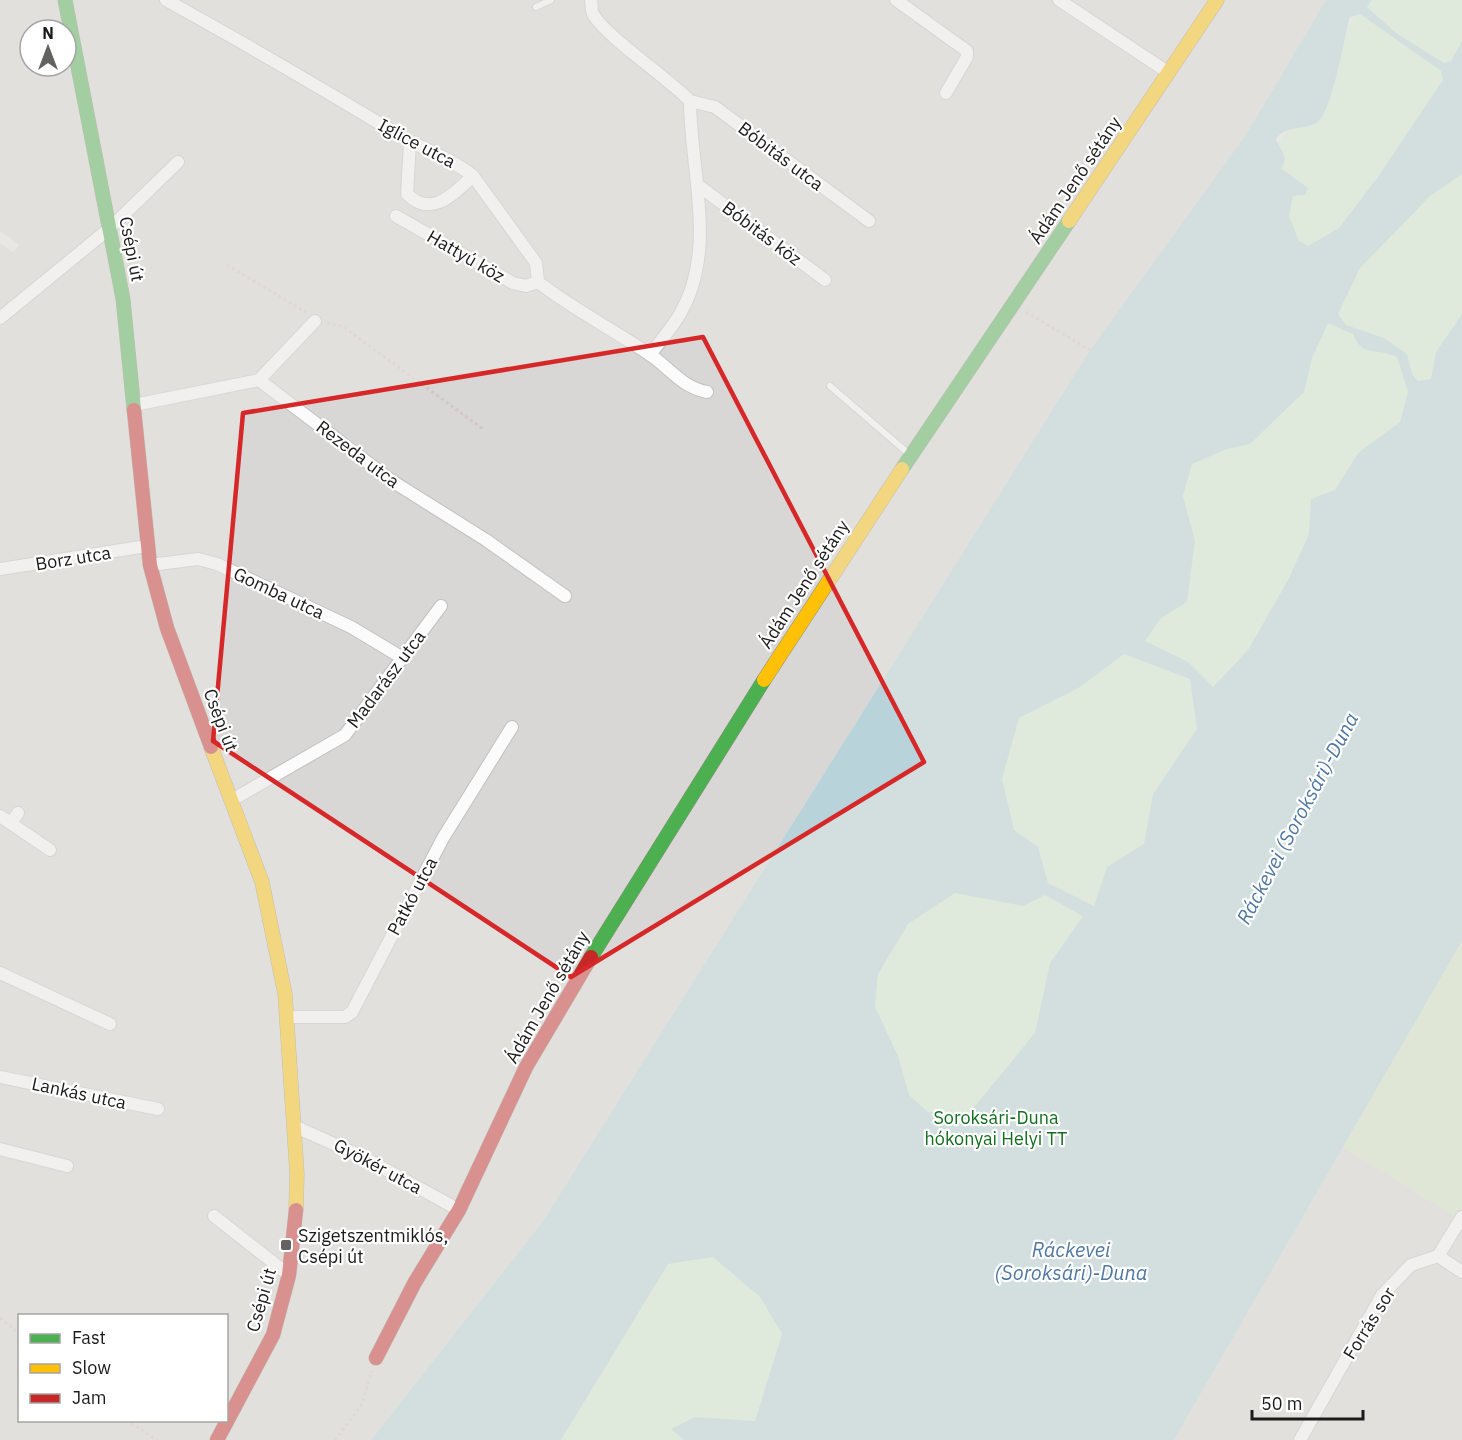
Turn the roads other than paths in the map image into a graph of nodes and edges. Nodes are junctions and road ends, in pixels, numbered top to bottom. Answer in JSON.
{"nodes":[{"id":1,"x":65,"y":0,"type":"edge"},
{"id":2,"x":166,"y":0,"type":"edge"},
{"id":3,"x":551,"y":0,"type":"edge"},
{"id":4,"x":591,"y":0,"type":"edge"},
{"id":5,"x":896,"y":0,"type":"edge"},
{"id":6,"x":1059,"y":0,"type":"edge"},
{"id":7,"x":1217,"y":0,"type":"edge"},
{"id":8,"x":536,"y":7,"type":"dead end"},
{"id":9,"x":1169,"y":73,"type":"junction"},
{"id":10,"x":946,"y":93,"type":"dead end"},
{"id":11,"x":690,"y":100,"type":"junction"},
{"id":12,"x":410,"y":141,"type":"junction"},
{"id":13,"x":178,"y":162,"type":"dead end"},
{"id":14,"x":473,"y":176,"type":"junction"},
{"id":15,"x":699,"y":186,"type":"junction"},
{"id":16,"x":396,"y":216,"type":"dead end"},
{"id":17,"x":869,"y":221,"type":"dead end"},
{"id":18,"x":110,"y":228,"type":"junction"},
{"id":19,"x":825,"y":280,"type":"dead end"},
{"id":20,"x":538,"y":282,"type":"junction"},
{"id":21,"x":0,"y":318,"type":"edge"},
{"id":22,"x":315,"y":321,"type":"road end"},
{"id":23,"x":650,"y":354,"type":"junction"},
{"id":24,"x":259,"y":380,"type":"junction"},
{"id":25,"x":830,"y":386,"type":"dead end"},
{"id":26,"x":707,"y":392,"type":"dead end"},
{"id":27,"x":134,"y":405,"type":"junction"},
{"id":28,"x":912,"y":456,"type":"junction"},
{"id":29,"x":147,"y":546,"type":"junction"},
{"id":30,"x":150,"y":565,"type":"junction"},
{"id":31,"x":0,"y":570,"type":"edge"},
{"id":32,"x":565,"y":596,"type":"dead end"},
{"id":33,"x":441,"y":606,"type":"dead end"},
{"id":34,"x":401,"y":657,"type":"junction"},
{"id":35,"x":512,"y":727,"type":"dead end"},
{"id":36,"x":232,"y":800,"type":"junction"},
{"id":37,"x":0,"y":816,"type":"edge"},
{"id":38,"x":50,"y":850,"type":"dead end"},
{"id":39,"x":0,"y":973,"type":"edge"},
{"id":40,"x":287,"y":1017,"type":"junction"},
{"id":41,"x":110,"y":1024,"type":"dead end"},
{"id":42,"x":0,"y":1077,"type":"edge"},
{"id":43,"x":158,"y":1109,"type":"dead end"},
{"id":44,"x":296,"y":1126,"type":"junction"},
{"id":45,"x":0,"y":1149,"type":"edge"},
{"id":46,"x":67,"y":1166,"type":"dead end"},
{"id":47,"x":459,"y":1210,"type":"junction"},
{"id":48,"x":214,"y":1216,"type":"dead end"},
{"id":49,"x":1462,"y":1217,"type":"edge"},
{"id":50,"x":1438,"y":1256,"type":"junction"},
{"id":51,"x":1462,"y":1272,"type":"edge"},
{"id":52,"x":289,"y":1275,"type":"junction"},
{"id":53,"x":376,"y":1358,"type":"road end"},
{"id":54,"x":228,"y":1419,"type":"edge"},
{"id":55,"x":227,"y":1422,"type":"edge"},
{"id":56,"x":217,"y":1440,"type":"edge"},
{"id":57,"x":1300,"y":1440,"type":"edge"}],
"edges":[{"from":1,"to":18,"type":"street","name":"Csépi út"},
{"from":2,"to":12,"type":"street","name":"Iglice utca"},
{"from":3,"to":8,"type":"lane"},
{"from":4,"to":11,"type":"street"},
{"from":5,"to":10,"type":"street"},
{"from":6,"to":9,"type":"street"},
{"from":7,"to":9,"type":"street","name":"Ádám Jenő sétány"},
{"from":9,"to":28,"type":"street","name":"Ádám Jenő sétány"},
{"from":11,"to":15,"type":"street","name":"Bóbitás köz"},
{"from":11,"to":17,"type":"street","name":"Bóbitás utca"},
{"from":12,"to":14,"type":"street","name":"Iglice utca"},
{"from":12,"to":14,"type":"street"},
{"from":13,"to":18,"type":"street"},
{"from":14,"to":20,"type":"street","name":"Iglice utca"},
{"from":15,"to":19,"type":"street","name":"Bóbitás köz"},
{"from":15,"to":23,"type":"street","name":"Bóbitás köz"},
{"from":16,"to":20,"type":"street","name":"Hattyú köz"},
{"from":18,"to":21,"type":"street"},
{"from":18,"to":27,"type":"street","name":"Csépi út"},
{"from":20,"to":23,"type":"street"},
{"from":22,"to":24,"type":"street"},
{"from":23,"to":26,"type":"street"},
{"from":24,"to":27,"type":"street"},
{"from":24,"to":32,"type":"street","name":"Rezeda utca"},
{"from":25,"to":28,"type":"lane"},
{"from":27,"to":29,"type":"street","name":"Csépi út"},
{"from":28,"to":47,"type":"street","name":"Ádám Jenő sétány"},
{"from":29,"to":30,"type":"street","name":"Csépi út"},
{"from":29,"to":31,"type":"street","name":"Borz utca"},
{"from":30,"to":34,"type":"street","name":"Gomba utca"},
{"from":30,"to":36,"type":"street","name":"Csépi út"},
{"from":33,"to":34,"type":"street","name":"Madarász utca"},
{"from":34,"to":36,"type":"street","name":"Madarász utca"},
{"from":35,"to":40,"type":"street","name":"Patkó utca"},
{"from":36,"to":40,"type":"street","name":"Csépi út"},
{"from":37,"to":38,"type":"street"},
{"from":39,"to":41,"type":"street"},
{"from":40,"to":44,"type":"street","name":"Csépi út"},
{"from":42,"to":43,"type":"street","name":"Lankás utca"},
{"from":44,"to":47,"type":"street","name":"Gyökér utca"},
{"from":44,"to":52,"type":"street","name":"Csépi út"},
{"from":45,"to":46,"type":"street"},
{"from":47,"to":53,"type":"street","name":"Ádám Jenő sétány"},
{"from":48,"to":52,"type":"street"},
{"from":49,"to":50,"type":"street"},
{"from":50,"to":51,"type":"street"},
{"from":50,"to":57,"type":"street","name":"Forrás sor"},
{"from":52,"to":54,"type":"street","name":"Csépi út"},
{"from":55,"to":56,"type":"street","name":"Csépi út"}]}
